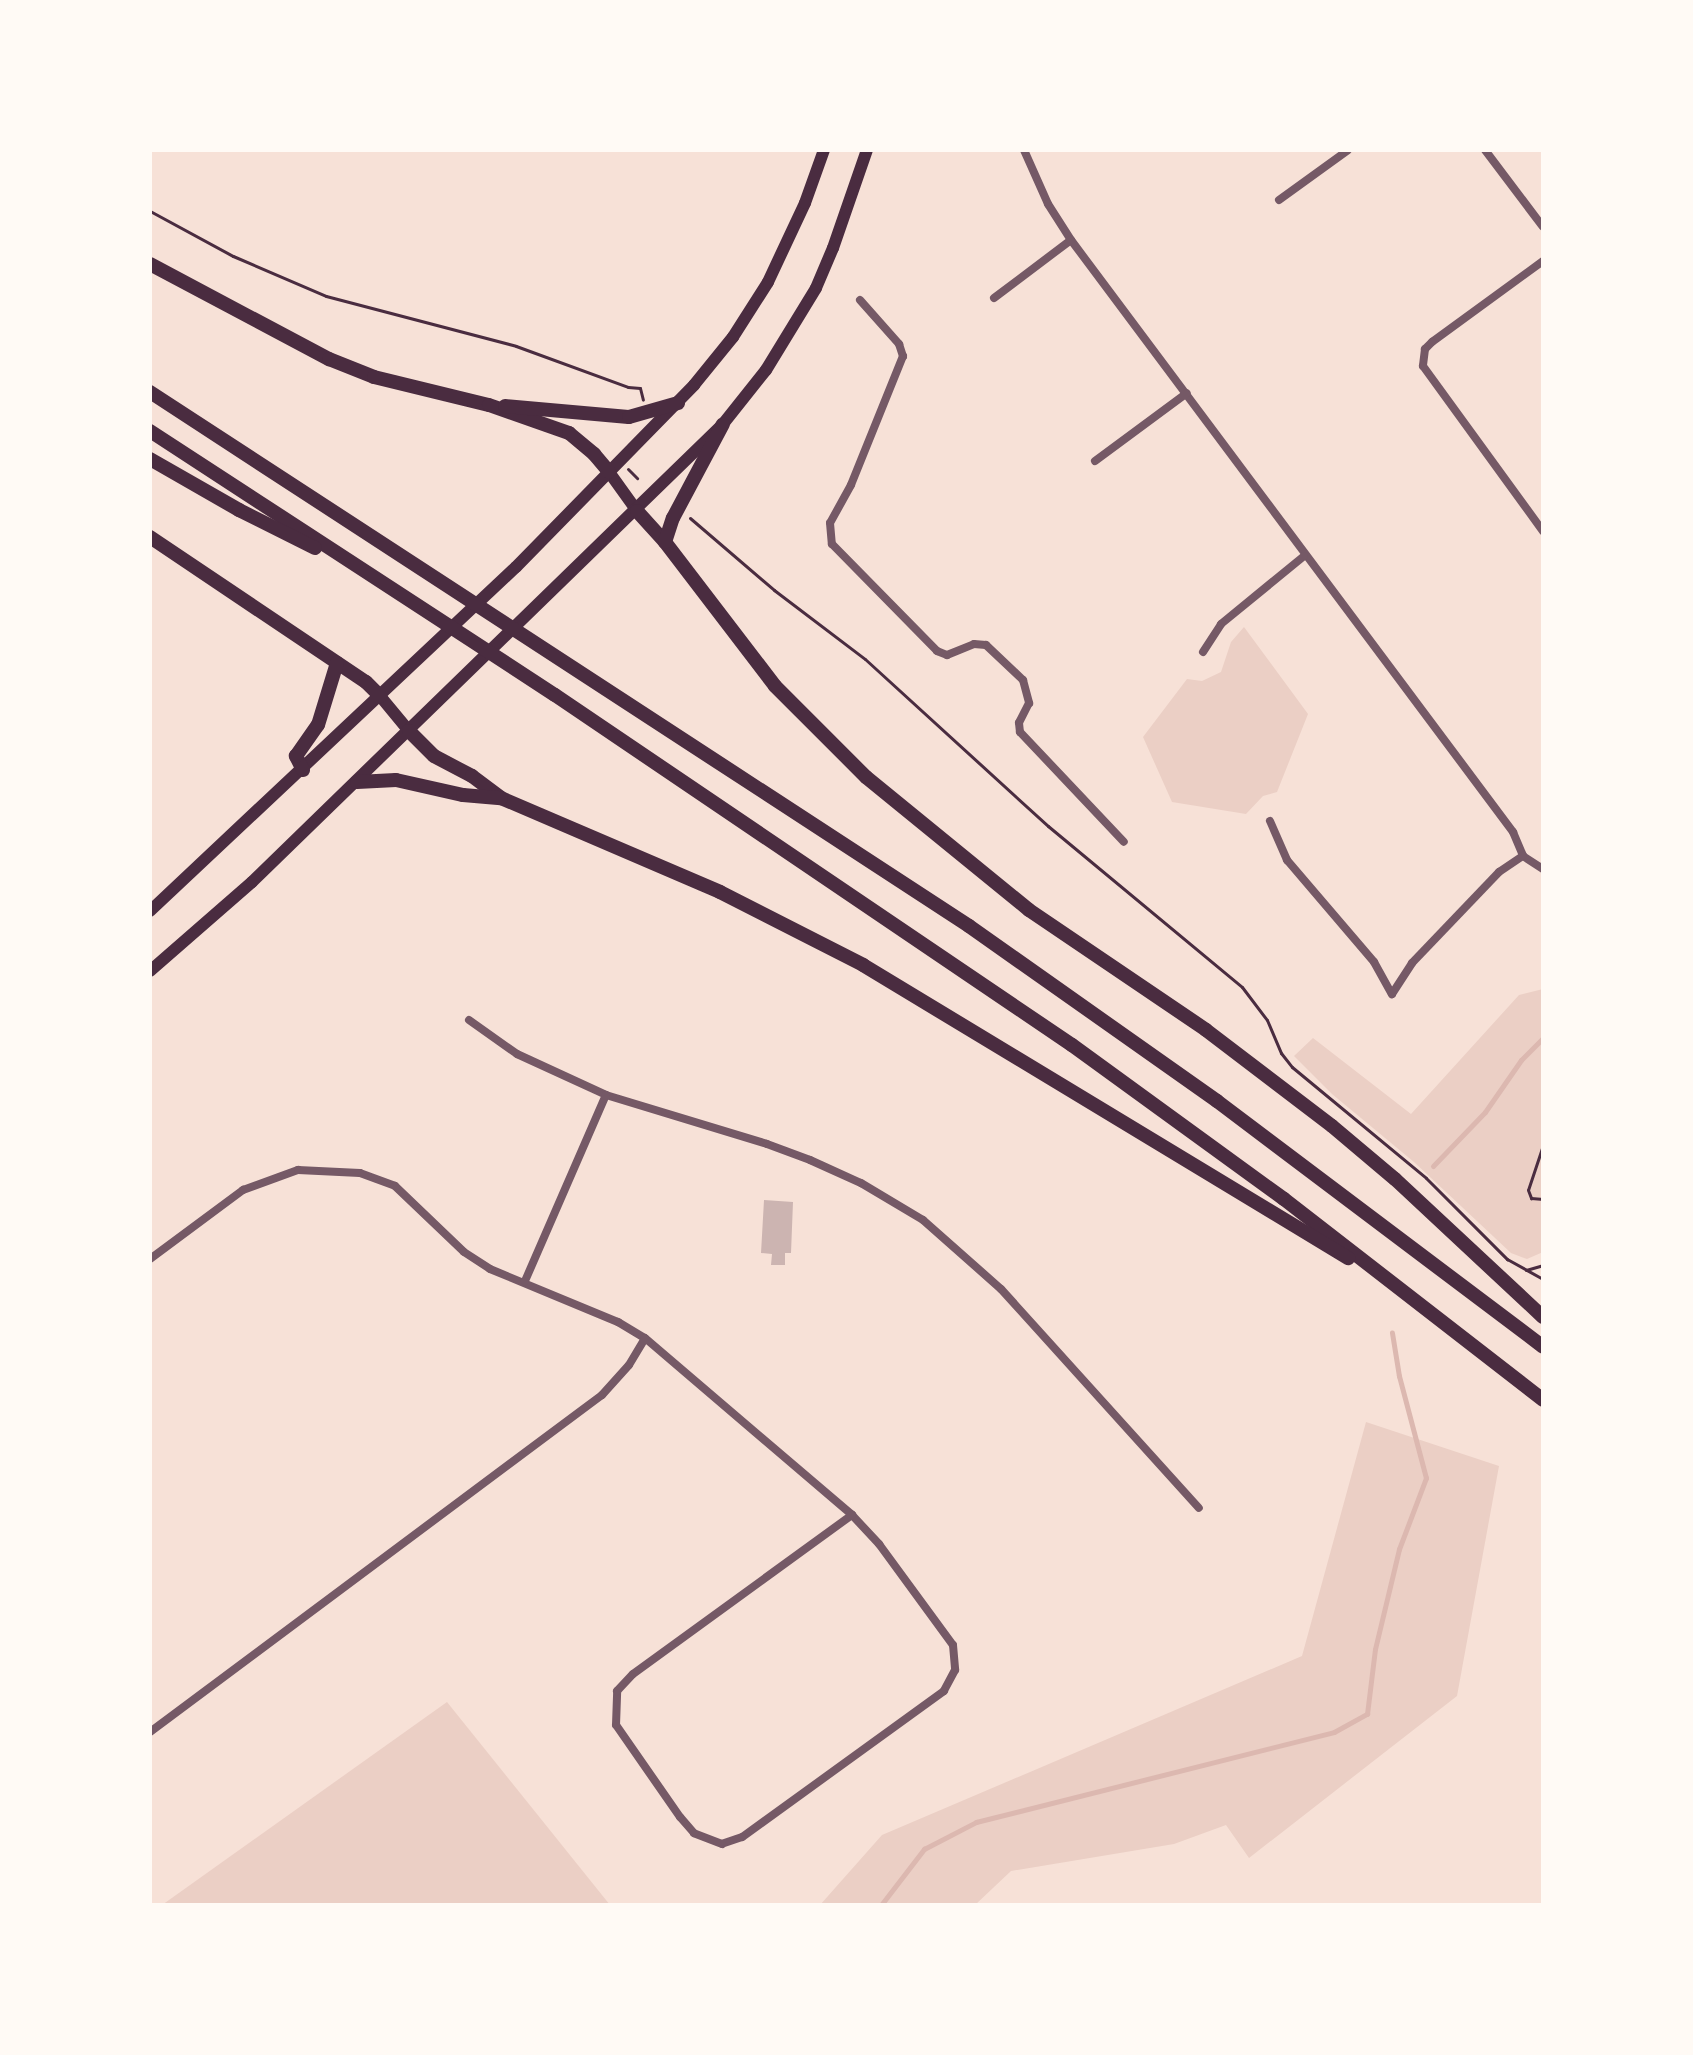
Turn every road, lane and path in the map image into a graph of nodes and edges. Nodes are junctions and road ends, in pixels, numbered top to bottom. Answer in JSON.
{"nodes":[{"id":1,"x":824,"y":150,"type":"edge"},
{"id":2,"x":867,"y":150,"type":"edge"},
{"id":3,"x":1024,"y":150,"type":"edge"},
{"id":4,"x":1348,"y":150,"type":"edge"},
{"id":5,"x":1485,"y":150,"type":"edge"},
{"id":6,"x":1279,"y":200,"type":"dead end"},
{"id":7,"x":150,"y":211,"type":"edge"},
{"id":8,"x":1543,"y":227,"type":"edge"},
{"id":9,"x":1071,"y":240,"type":"junction"},
{"id":10,"x":1543,"y":261,"type":"edge"},
{"id":11,"x":150,"y":264,"type":"edge"},
{"id":12,"x":994,"y":298,"type":"dead end"},
{"id":13,"x":860,"y":300,"type":"dead end"},
{"id":14,"x":150,"y":383,"type":"edge"},
{"id":15,"x":640,"y":388,"type":"dead end"},
{"id":16,"x":150,"y":392,"type":"edge"},
{"id":17,"x":1187,"y":393,"type":"junction"},
{"id":18,"x":678,"y":403,"type":"junction"},
{"id":19,"x":489,"y":405,"type":"junction"},
{"id":20,"x":723,"y":424,"type":"junction"},
{"id":21,"x":150,"y":431,"type":"edge"},
{"id":22,"x":223,"y":442,"type":"junction"},
{"id":23,"x":150,"y":459,"type":"edge"},
{"id":24,"x":1095,"y":461,"type":"dead end"},
{"id":25,"x":627,"y":469,"type":"dead end"},
{"id":26,"x":609,"y":472,"type":"junction"},
{"id":27,"x":637,"y":478,"type":"dead end"},
{"id":28,"x":678,"y":508,"type":"junction"},
{"id":29,"x":637,"y":511,"type":"junction"},
{"id":30,"x":1543,"y":531,"type":"edge"},
{"id":31,"x":150,"y":537,"type":"edge"},
{"id":32,"x":665,"y":542,"type":"junction"},
{"id":33,"x":1304,"y":556,"type":"junction"},
{"id":34,"x":373,"y":576,"type":"junction"},
{"id":35,"x":1203,"y":652,"type":"dead end"},
{"id":36,"x":337,"y":663,"type":"junction"},
{"id":37,"x":380,"y":696,"type":"junction"},
{"id":38,"x":409,"y":731,"type":"junction"},
{"id":39,"x":303,"y":770,"type":"junction"},
{"id":40,"x":357,"y":782,"type":"junction"},
{"id":41,"x":501,"y":798,"type":"junction"},
{"id":42,"x":1270,"y":821,"type":"dead end"},
{"id":43,"x":1124,"y":842,"type":"dead end"},
{"id":44,"x":1523,"y":856,"type":"junction"},
{"id":45,"x":1543,"y":869,"type":"edge"},
{"id":46,"x":150,"y":911,"type":"edge"},
{"id":47,"x":150,"y":971,"type":"edge"},
{"id":48,"x":469,"y":1020,"type":"dead end"},
{"id":49,"x":606,"y":1095,"type":"junction"},
{"id":50,"x":1543,"y":1145,"type":"edge"},
{"id":51,"x":1543,"y":1199,"type":"edge"},
{"id":52,"x":150,"y":1259,"type":"edge"},
{"id":53,"x":1543,"y":1265,"type":"edge"},
{"id":54,"x":1526,"y":1270,"type":"junction"},
{"id":55,"x":1543,"y":1279,"type":"edge"},
{"id":56,"x":525,"y":1281,"type":"junction"},
{"id":57,"x":1422,"y":1304,"type":"junction"},
{"id":58,"x":1543,"y":1317,"type":"edge"},
{"id":59,"x":645,"y":1338,"type":"junction"},
{"id":60,"x":1543,"y":1347,"type":"edge"},
{"id":61,"x":1543,"y":1400,"type":"edge"},
{"id":62,"x":1199,"y":1508,"type":"dead end"},
{"id":63,"x":852,"y":1515,"type":"junction"},
{"id":64,"x":150,"y":1732,"type":"edge"}],
"edges":[{"from":1,"to":18,"type":"main road"},
{"from":2,"to":20,"type":"main road"},
{"from":3,"to":9,"type":"street"},
{"from":4,"to":6,"type":"street"},
{"from":5,"to":8,"type":"street"},
{"from":7,"to":15,"type":"path"},
{"from":9,"to":12,"type":"street"},
{"from":9,"to":17,"type":"street"},
{"from":10,"to":30,"type":"street"},
{"from":11,"to":19,"type":"highway"},
{"from":13,"to":43,"type":"street"},
{"from":14,"to":22,"type":"highway"},
{"from":16,"to":22,"type":"highway"},
{"from":17,"to":24,"type":"street"},
{"from":17,"to":33,"type":"street"},
{"from":18,"to":19,"type":"highway"},
{"from":18,"to":26,"type":"main road"},
{"from":19,"to":26,"type":"highway"},
{"from":20,"to":28,"type":"highway"},
{"from":20,"to":29,"type":"main road"},
{"from":21,"to":34,"type":"highway"},
{"from":22,"to":60,"type":"highway"},
{"from":23,"to":34,"type":"highway"},
{"from":25,"to":27,"type":"path"},
{"from":26,"to":29,"type":"main road"},
{"from":26,"to":37,"type":"main road"},
{"from":28,"to":32,"type":"highway"},
{"from":28,"to":54,"type":"path"},
{"from":29,"to":32,"type":"highway"},
{"from":29,"to":38,"type":"main road"},
{"from":31,"to":36,"type":"highway"},
{"from":32,"to":58,"type":"highway"},
{"from":33,"to":35,"type":"street"},
{"from":33,"to":44,"type":"street"},
{"from":34,"to":57,"type":"highway"},
{"from":36,"to":37,"type":"highway"},
{"from":36,"to":39,"type":"highway"},
{"from":37,"to":38,"type":"main road"},
{"from":37,"to":39,"type":"main road"},
{"from":38,"to":40,"type":"main road"},
{"from":38,"to":41,"type":"highway"},
{"from":39,"to":46,"type":"main road"},
{"from":40,"to":41,"type":"highway"},
{"from":40,"to":47,"type":"main road"},
{"from":41,"to":57,"type":"highway"},
{"from":42,"to":44,"type":"street"},
{"from":44,"to":45,"type":"street"},
{"from":48,"to":49,"type":"street"},
{"from":49,"to":56,"type":"street"},
{"from":49,"to":62,"type":"street"},
{"from":50,"to":51,"type":"path"},
{"from":52,"to":56,"type":"street"},
{"from":53,"to":54,"type":"path"},
{"from":54,"to":55,"type":"path"},
{"from":56,"to":59,"type":"street"},
{"from":57,"to":61,"type":"highway"},
{"from":59,"to":63,"type":"street"},
{"from":59,"to":64,"type":"street"},
{"from":63,"to":63,"type":"street"}]}
